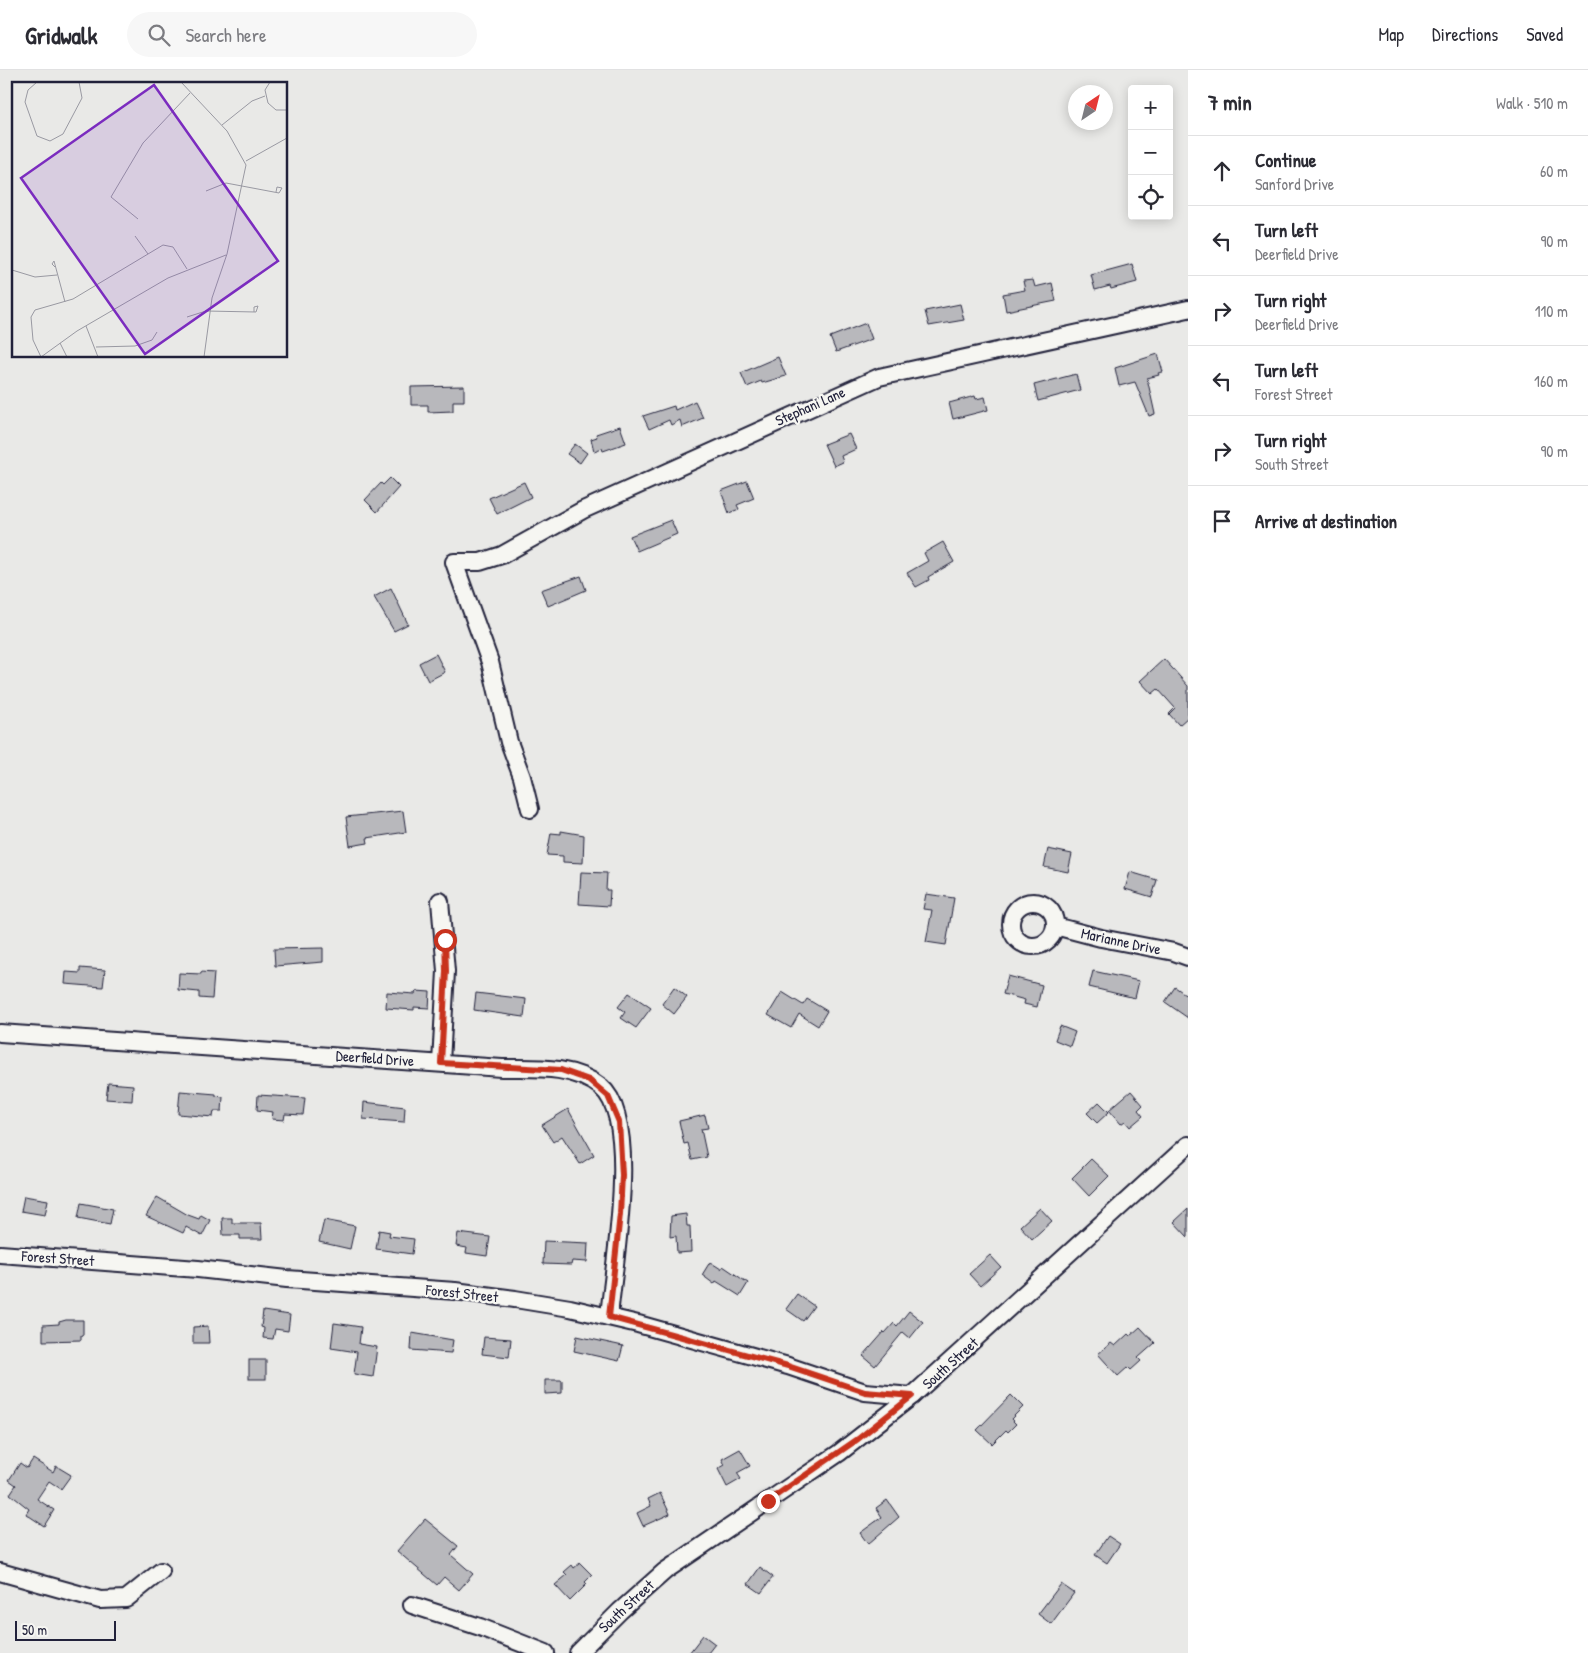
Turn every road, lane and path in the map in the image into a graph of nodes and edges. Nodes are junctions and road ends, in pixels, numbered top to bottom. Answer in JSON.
{"nodes":[{"id":1,"x":1188,"y":309,"type":"edge"},
{"id":2,"x":530,"y":809,"type":"dead end"},
{"id":3,"x":440,"y":901,"type":"dead end"},
{"id":4,"x":1055,"y":926,"type":"dead end"},
{"id":5,"x":1188,"y":957,"type":"edge"},
{"id":6,"x":0,"y":1033,"type":"edge"},
{"id":7,"x":441,"y":1063,"type":"junction"},
{"id":8,"x":1188,"y":1146,"type":"edge"},
{"id":9,"x":0,"y":1254,"type":"edge"},
{"id":10,"x":609,"y":1317,"type":"junction"},
{"id":11,"x":912,"y":1396,"type":"junction"},
{"id":12,"x":161,"y":1571,"type":"dead end"},
{"id":13,"x":0,"y":1572,"type":"edge"},
{"id":14,"x":412,"y":1605,"type":"dead end"},
{"id":15,"x":546,"y":1653,"type":"edge"},
{"id":16,"x":578,"y":1653,"type":"edge"}],
"edges":[{"from":1,"to":2,"type":"street","name":"Stephani Lane"},
{"from":3,"to":7,"type":"street"},
{"from":4,"to":5,"type":"street","name":"Marianne Drive"},
{"from":6,"to":7,"type":"street","name":"Deerfield Drive"},
{"from":7,"to":10,"type":"street","name":"Deerfield Drive"},
{"from":8,"to":11,"type":"street","name":"South Street"},
{"from":9,"to":10,"type":"street","name":"Forest Street"},
{"from":10,"to":11,"type":"street","name":"Forest Street"},
{"from":11,"to":16,"type":"street","name":"South Street"},
{"from":12,"to":13,"type":"street"},
{"from":14,"to":15,"type":"street"}]}
